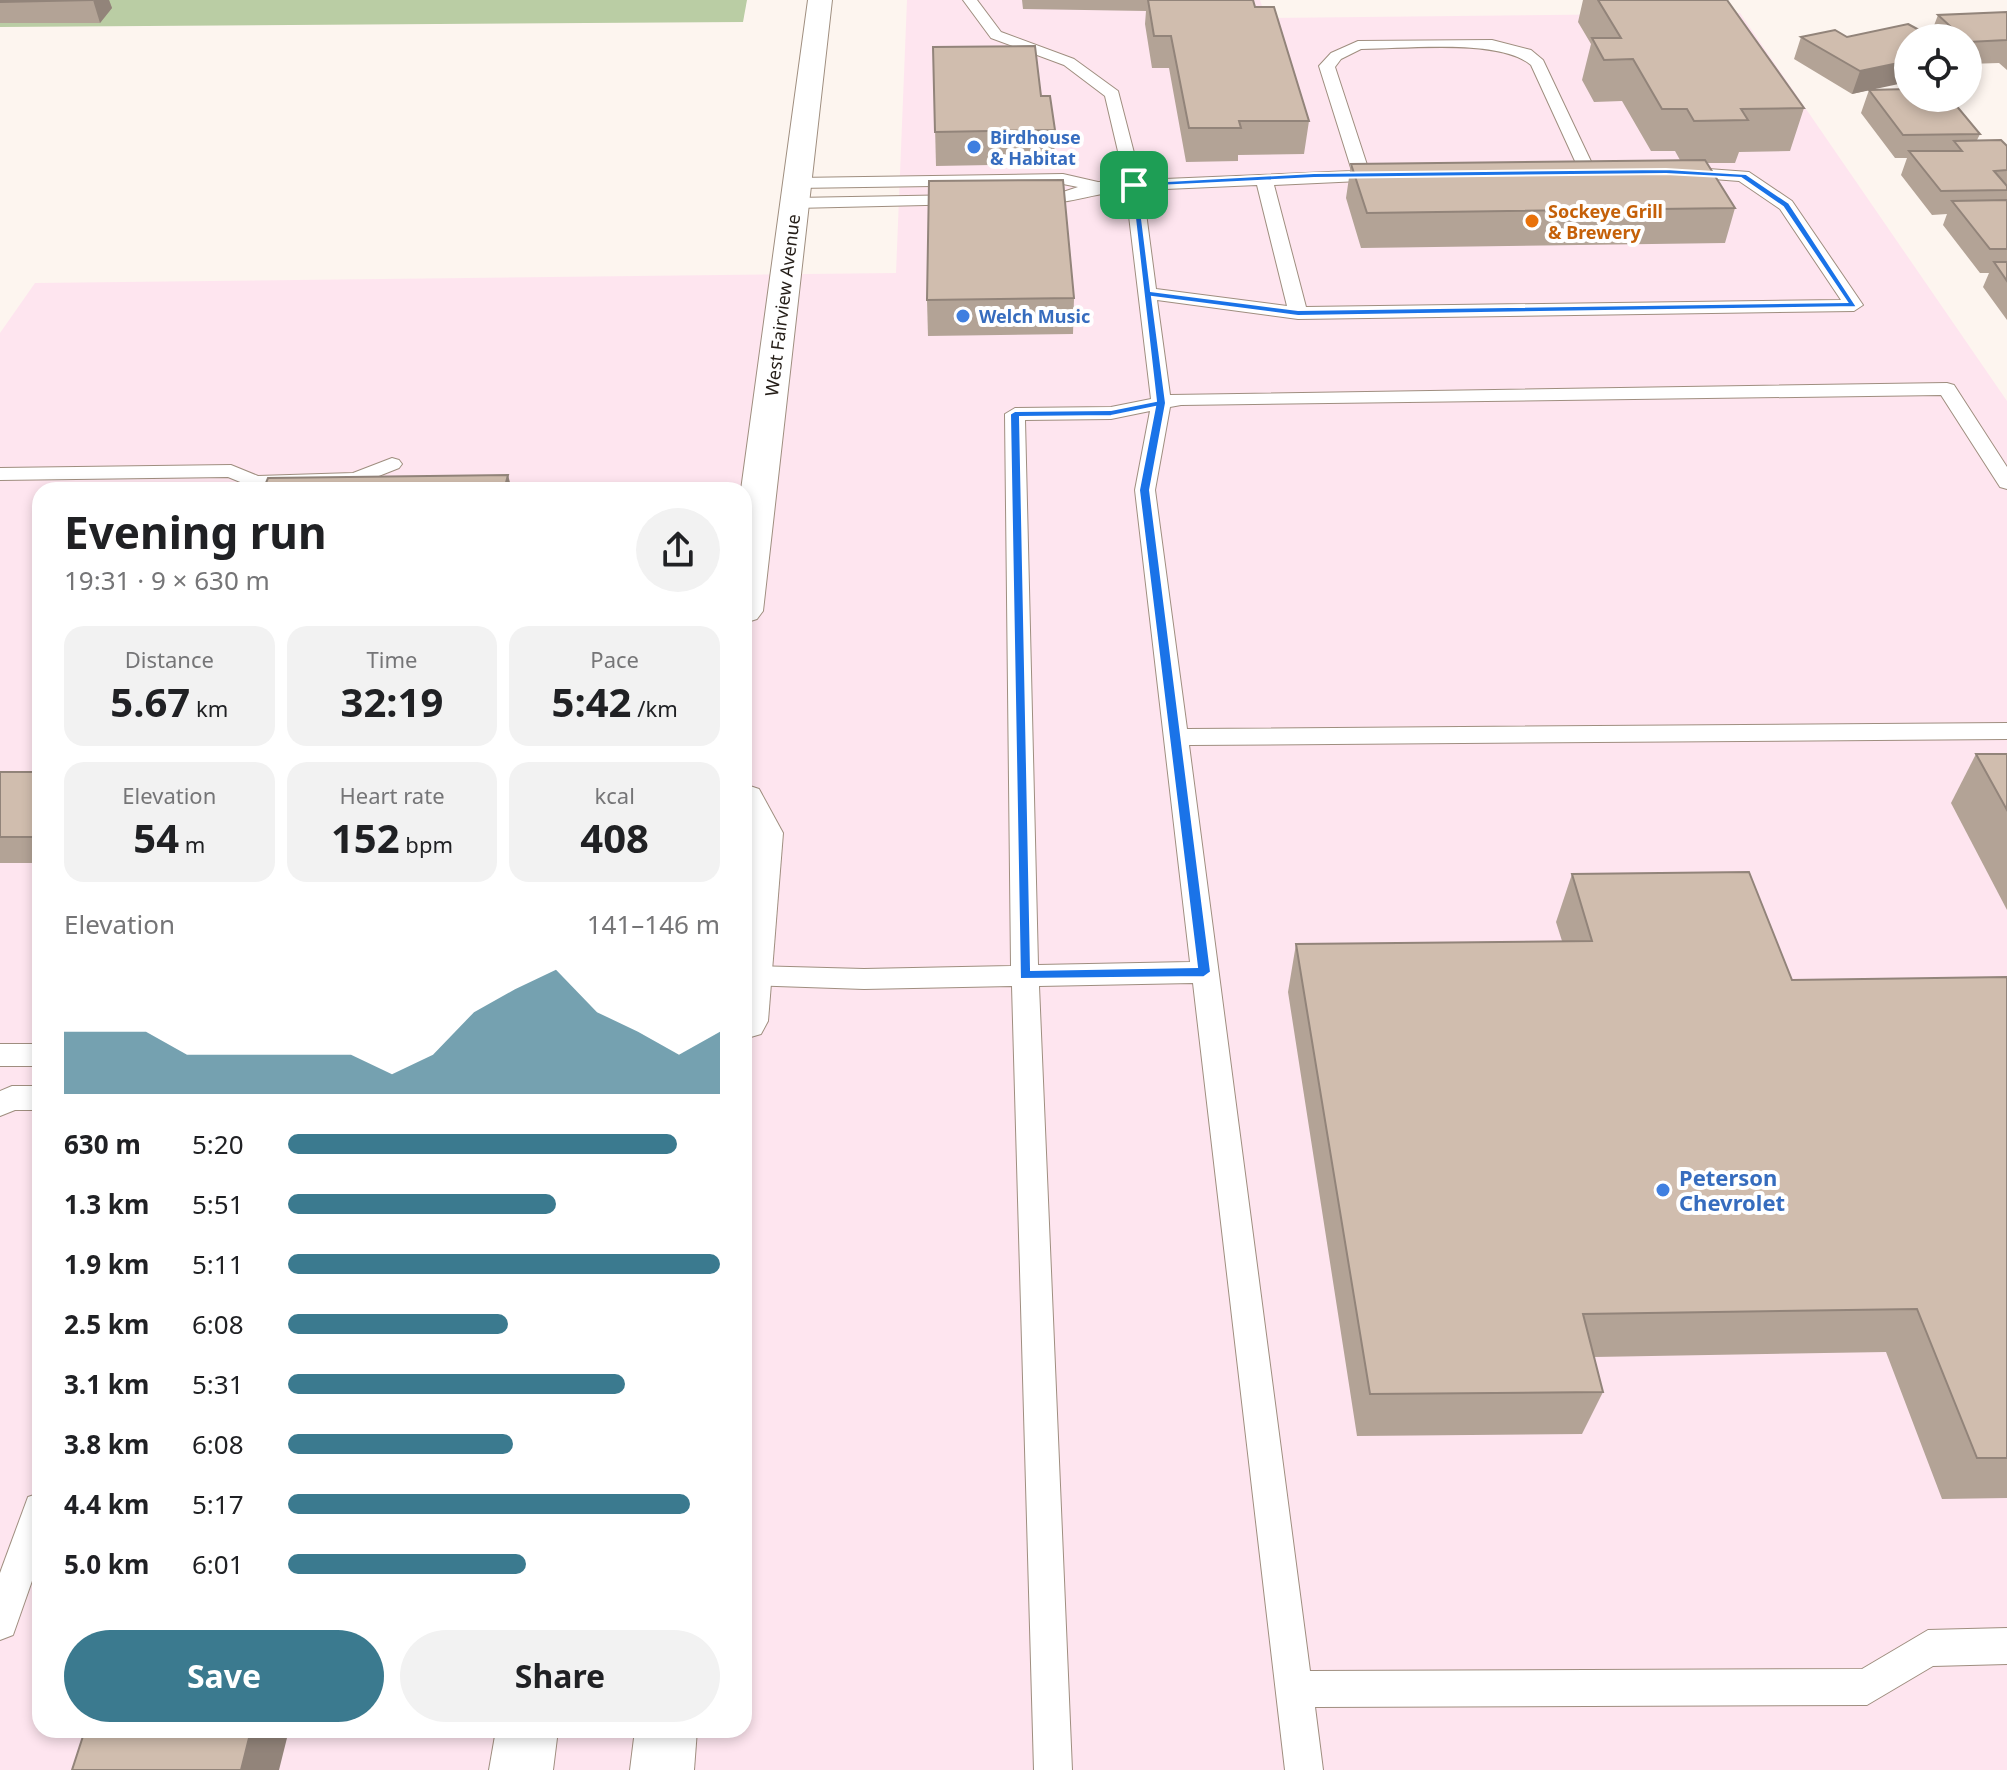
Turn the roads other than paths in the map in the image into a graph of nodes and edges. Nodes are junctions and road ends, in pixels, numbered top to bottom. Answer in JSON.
{"nodes":[{"id":1,"x":820,"y":0,"type":"edge"},
{"id":2,"x":970,"y":0,"type":"edge"},
{"id":3,"x":1666,"y":171,"type":"edge"},
{"id":4,"x":1588,"y":172,"type":"edge"},
{"id":5,"x":1407,"y":174,"type":"edge"},
{"id":6,"x":1362,"y":175,"type":"junction"},
{"id":7,"x":1264,"y":178,"type":"junction"},
{"id":8,"x":1134,"y":185,"type":"junction"},
{"id":9,"x":1098,"y":187,"type":"junction"},
{"id":10,"x":795,"y":193,"type":"junction"},
{"id":11,"x":986,"y":199,"type":"edge"},
{"id":12,"x":1017,"y":199,"type":"edge"},
{"id":13,"x":1147,"y":293,"type":"junction"},
{"id":14,"x":1298,"y":313,"type":"junction"},
{"id":15,"x":1161,"y":403,"type":"junction"},
{"id":16,"x":392,"y":464,"type":"dead end"},
{"id":17,"x":0,"y":474,"type":"edge"},
{"id":18,"x":2007,"y":483,"type":"edge"},
{"id":19,"x":752,"y":545,"type":"edge"},
{"id":20,"x":2007,"y":731,"type":"edge"},
{"id":21,"x":1175,"y":737,"type":"junction"},
{"id":22,"x":752,"y":814,"type":"edge"},
{"id":23,"x":752,"y":952,"type":"edge"},
{"id":24,"x":1204,"y":972,"type":"junction"},
{"id":25,"x":1025,"y":975,"type":"junction"},
{"id":26,"x":752,"y":976,"type":"edge"},
{"id":27,"x":0,"y":1055,"type":"edge"},
{"id":28,"x":32,"y":1055,"type":"edge"},
{"id":29,"x":32,"y":1098,"type":"edge"},
{"id":30,"x":0,"y":1104,"type":"edge"},
{"id":31,"x":32,"y":1532,"type":"edge"},
{"id":32,"x":0,"y":1622,"type":"edge"},
{"id":33,"x":2007,"y":1646,"type":"edge"},
{"id":34,"x":1294,"y":1689,"type":"junction"},
{"id":35,"x":526,"y":1738,"type":"edge"},
{"id":36,"x":665,"y":1738,"type":"edge"},
{"id":37,"x":521,"y":1770,"type":"edge"},
{"id":38,"x":662,"y":1770,"type":"edge"},
{"id":39,"x":1053,"y":1770,"type":"edge"},
{"id":40,"x":1304,"y":1770,"type":"edge"}],
"edges":[{"from":1,"to":10,"type":"main road","name":"West Fairview Avenue"},
{"from":2,"to":8,"type":"lane"},
{"from":3,"to":14,"type":"lane"},
{"from":4,"to":6,"type":"lane"},
{"from":5,"to":6,"type":"lane"},
{"from":6,"to":7,"type":"lane"},
{"from":7,"to":8,"type":"lane"},
{"from":7,"to":14,"type":"lane"},
{"from":8,"to":9,"type":"lane"},
{"from":8,"to":13,"type":"lane"},
{"from":9,"to":10,"type":"lane"},
{"from":9,"to":12,"type":"lane"},
{"from":10,"to":11,"type":"lane"},
{"from":10,"to":19,"type":"main road","name":"West Fairview Avenue"},
{"from":13,"to":14,"type":"lane"},
{"from":13,"to":15,"type":"lane"},
{"from":15,"to":18,"type":"lane"},
{"from":15,"to":21,"type":"lane"},
{"from":15,"to":25,"type":"lane"},
{"from":16,"to":17,"type":"lane"},
{"from":20,"to":21,"type":"lane"},
{"from":21,"to":24,"type":"lane"},
{"from":22,"to":23,"type":"main road"},
{"from":24,"to":25,"type":"lane"},
{"from":24,"to":34,"type":"lane"},
{"from":25,"to":26,"type":"lane"},
{"from":25,"to":39,"type":"lane"},
{"from":27,"to":28,"type":"lane"},
{"from":29,"to":30,"type":"lane"},
{"from":31,"to":32,"type":"lane"},
{"from":33,"to":34,"type":"lane"},
{"from":34,"to":40,"type":"lane"},
{"from":35,"to":37,"type":"main road"},
{"from":36,"to":38,"type":"main road"}]}
